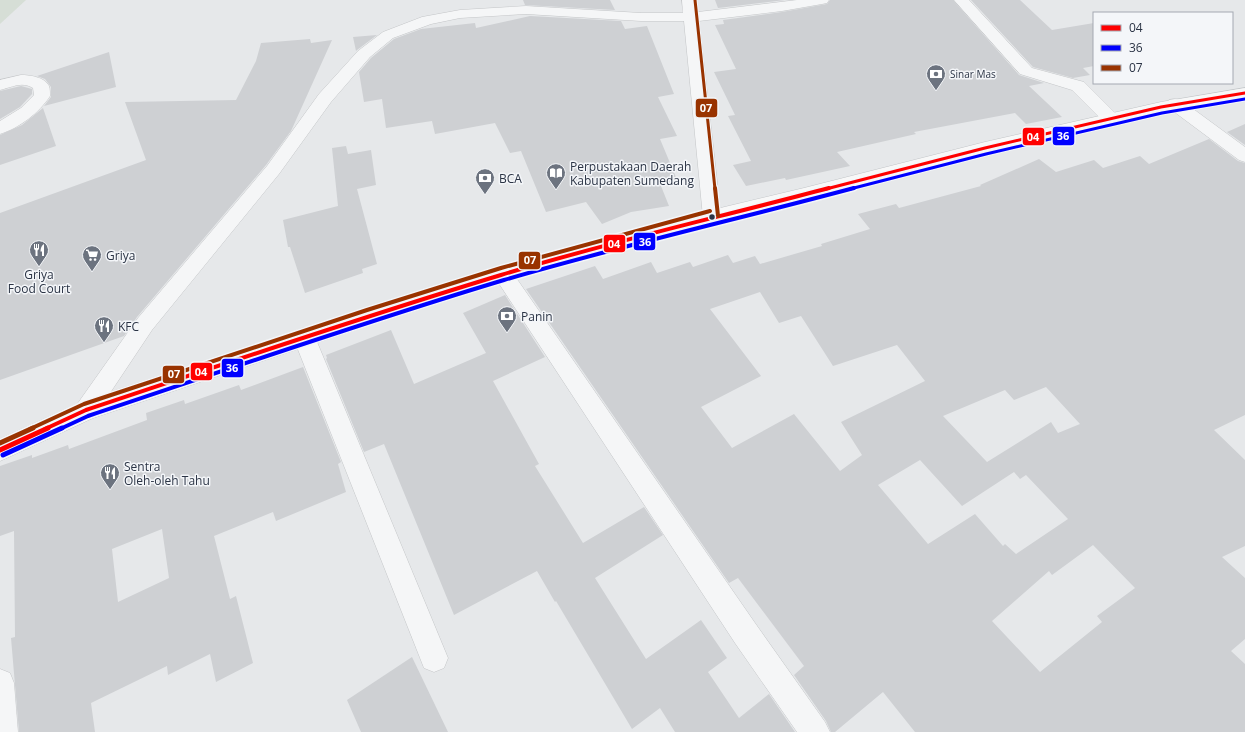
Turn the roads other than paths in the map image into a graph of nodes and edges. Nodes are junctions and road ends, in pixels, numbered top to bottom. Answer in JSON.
{"nodes":[{"id":1,"x":822,"y":0,"type":"edge"},
{"id":2,"x":961,"y":0,"type":"edge"},
{"id":3,"x":690,"y":8,"type":"edge"},
{"id":4,"x":0,"y":85,"type":"edge"},
{"id":5,"x":1245,"y":93,"type":"edge"},
{"id":6,"x":1175,"y":104,"type":"junction"},
{"id":7,"x":1111,"y":118,"type":"junction"},
{"id":8,"x":0,"y":128,"type":"edge"},
{"id":9,"x":1245,"y":156,"type":"edge"},
{"id":10,"x":712,"y":217,"type":"junction"},
{"id":11,"x":503,"y":274,"type":"junction"},
{"id":12,"x":304,"y":337,"type":"junction"},
{"id":13,"x":86,"y":410,"type":"junction"},
{"id":14,"x":0,"y":450,"type":"edge"},
{"id":15,"x":434,"y":658,"type":"dead end"},
{"id":16,"x":0,"y":683,"type":"edge"},
{"id":17,"x":3,"y":732,"type":"edge"},
{"id":18,"x":815,"y":732,"type":"edge"}],
"edges":[{"from":1,"to":3,"type":"street"},
{"from":2,"to":7,"type":"street"},
{"from":3,"to":10,"type":"street"},
{"from":3,"to":13,"type":"street"},
{"from":4,"to":8,"type":"street"},
{"from":5,"to":6,"type":"main road"},
{"from":6,"to":7,"type":"main road"},
{"from":6,"to":9,"type":"street"},
{"from":7,"to":10,"type":"main road"},
{"from":10,"to":11,"type":"main road"},
{"from":11,"to":12,"type":"main road"},
{"from":11,"to":18,"type":"street"},
{"from":12,"to":13,"type":"main road"},
{"from":12,"to":15,"type":"street"},
{"from":13,"to":14,"type":"main road"},
{"from":16,"to":17,"type":"street"}]}
